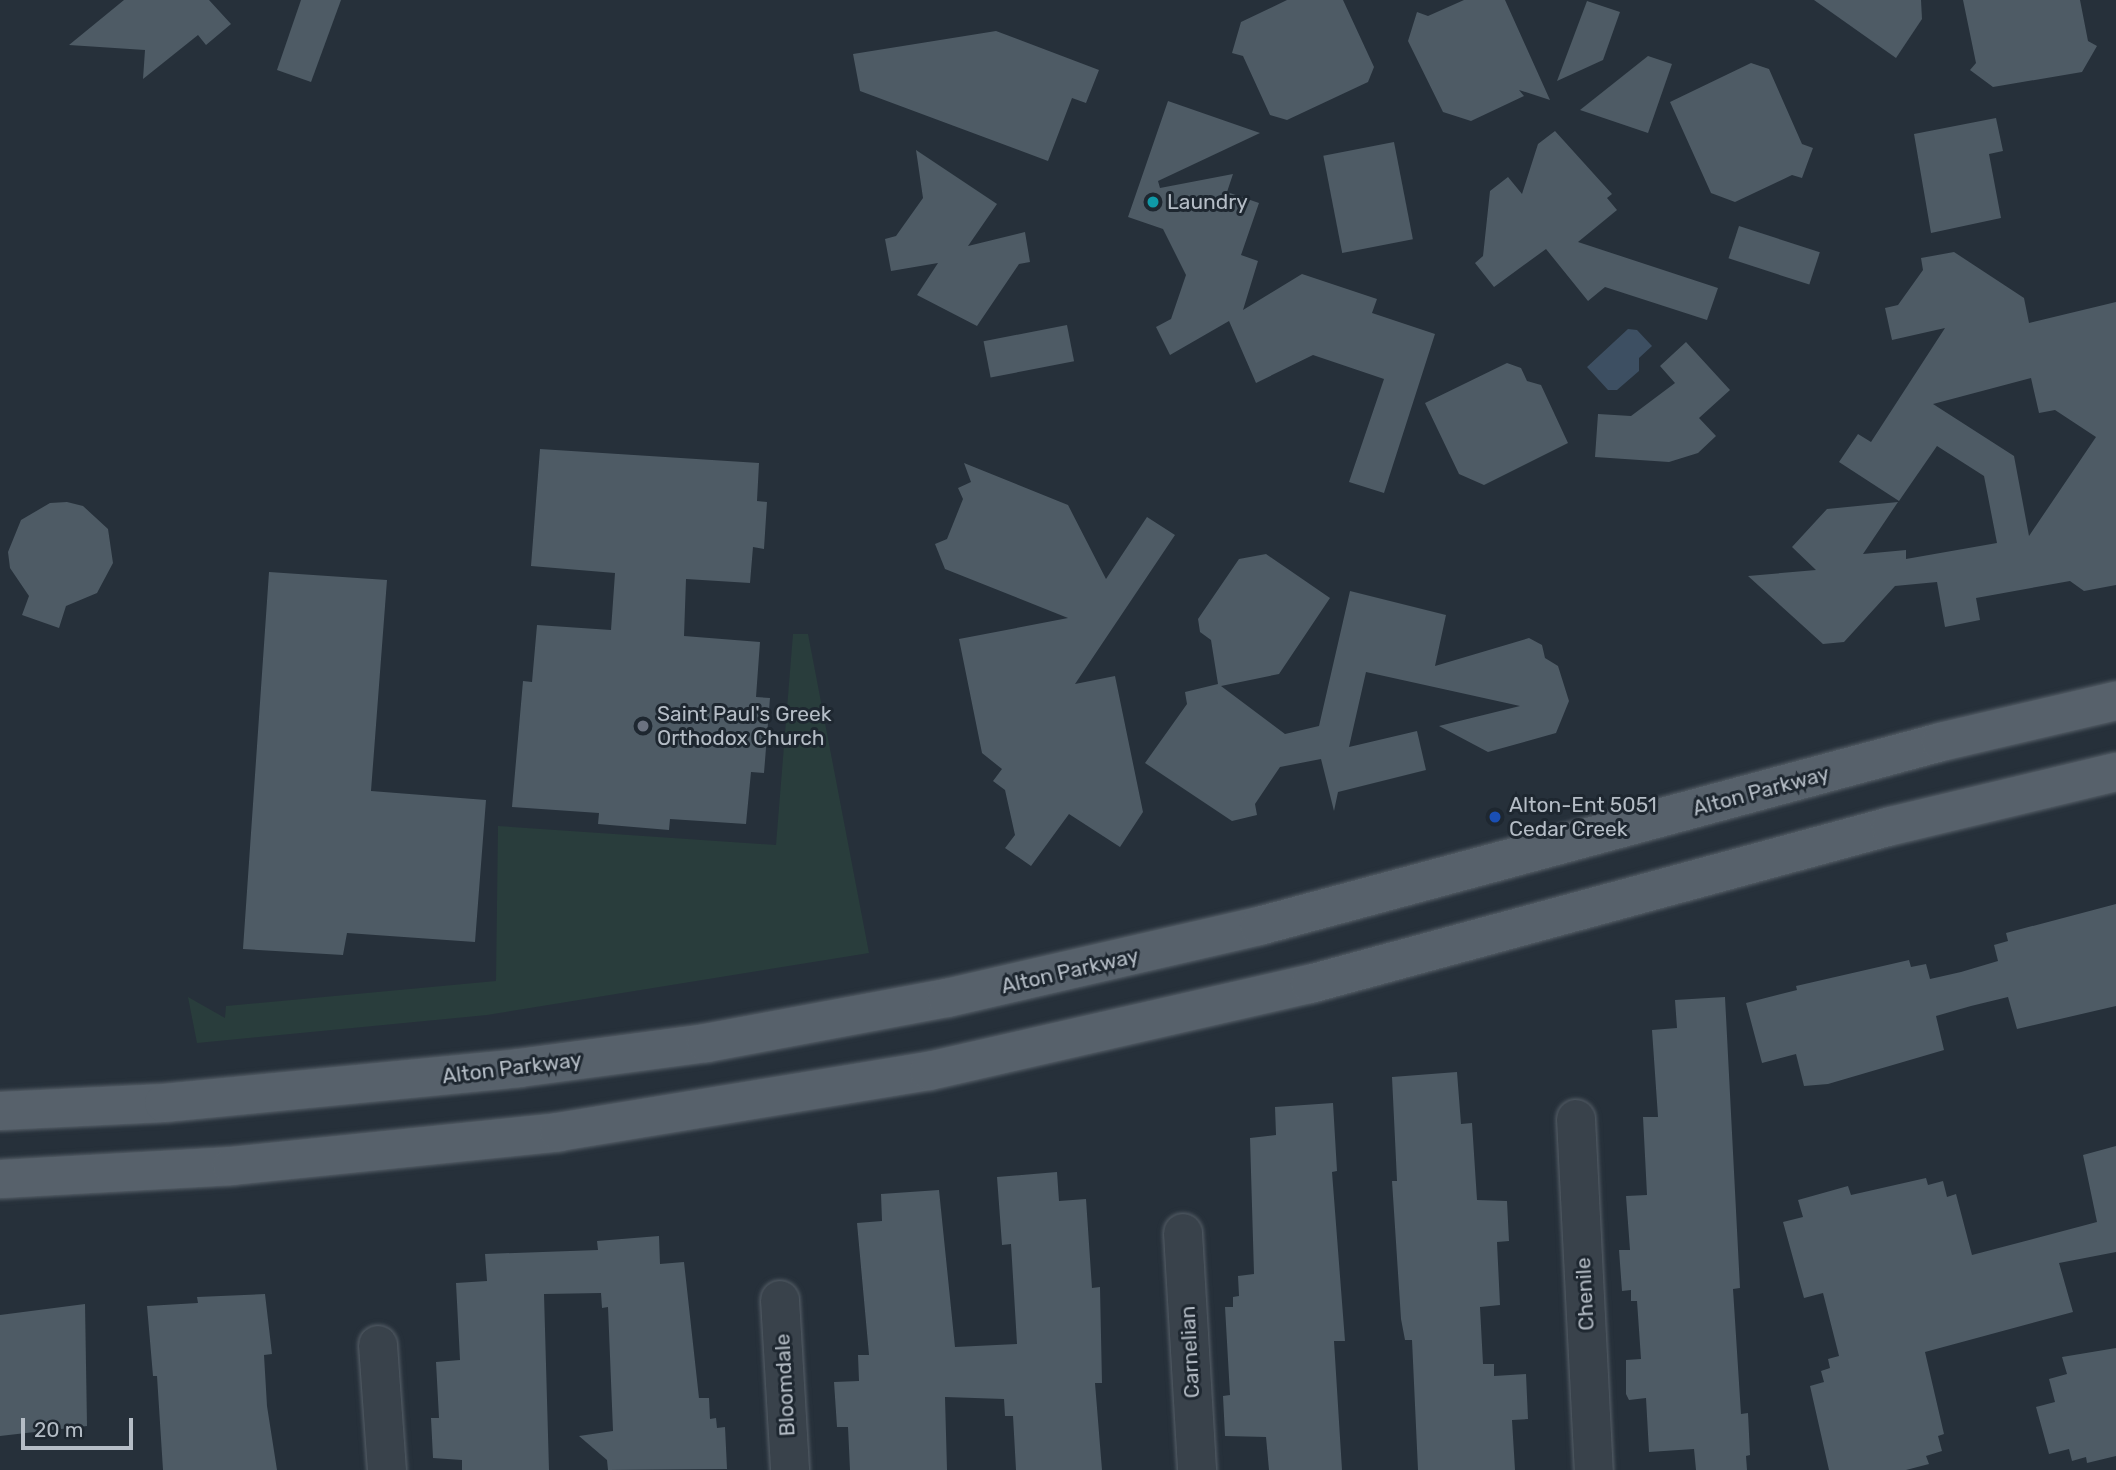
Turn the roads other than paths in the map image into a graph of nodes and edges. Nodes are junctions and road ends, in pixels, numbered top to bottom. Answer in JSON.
{"nodes":[{"id":1,"x":2116,"y":701,"type":"edge"},
{"id":2,"x":2116,"y":772,"type":"edge"},
{"id":3,"x":0,"y":1111,"type":"edge"},
{"id":4,"x":1576,"y":1119,"type":"dead end"},
{"id":5,"x":0,"y":1179,"type":"edge"},
{"id":6,"x":1183,"y":1233,"type":"dead end"},
{"id":7,"x":780,"y":1300,"type":"dead end"},
{"id":8,"x":378,"y":1345,"type":"dead end"},
{"id":9,"x":387,"y":1470,"type":"edge"},
{"id":10,"x":790,"y":1470,"type":"edge"},
{"id":11,"x":1197,"y":1470,"type":"edge"},
{"id":12,"x":1594,"y":1470,"type":"edge"}],
"edges":[{"from":1,"to":3,"type":"main road","name":"Alton Parkway"},
{"from":2,"to":5,"type":"main road"},
{"from":4,"to":12,"type":"street","name":"Chenile"},
{"from":6,"to":11,"type":"street","name":"Carnelian"},
{"from":7,"to":10,"type":"street","name":"Bloomdale"},
{"from":8,"to":9,"type":"street"}]}
